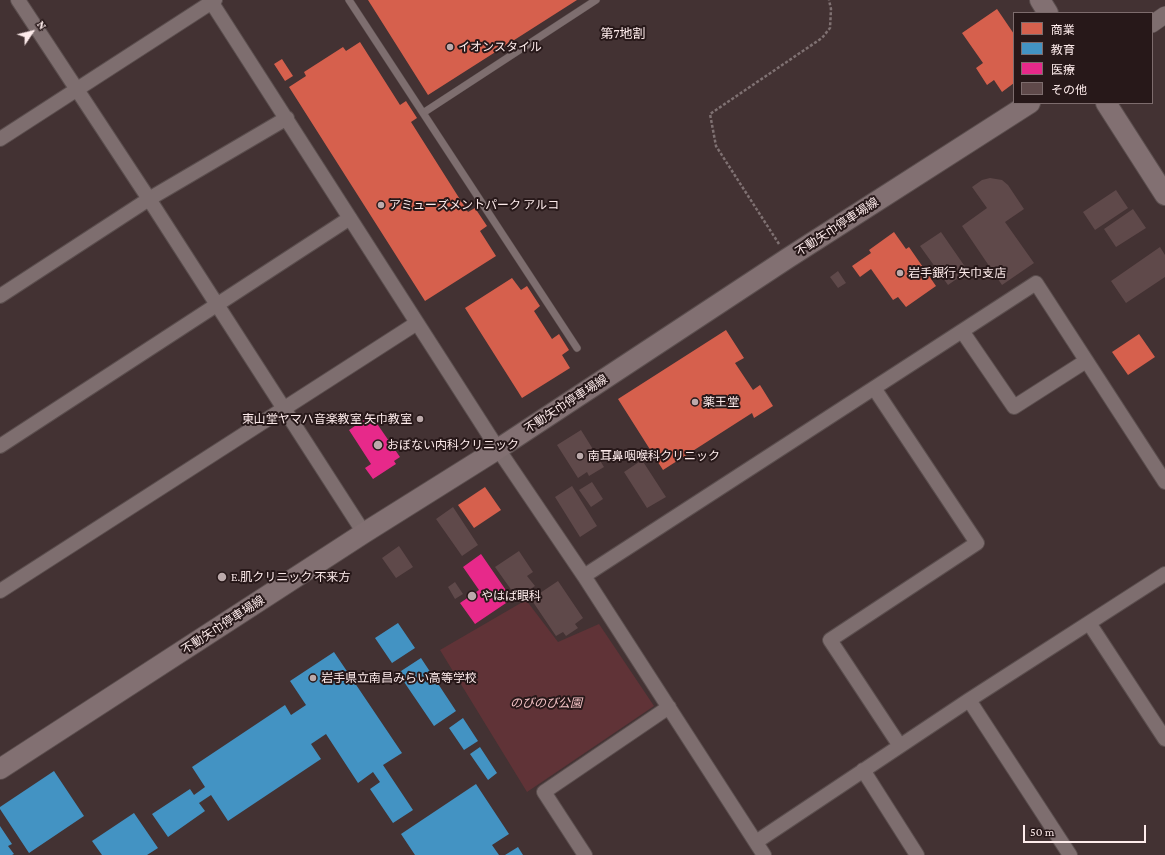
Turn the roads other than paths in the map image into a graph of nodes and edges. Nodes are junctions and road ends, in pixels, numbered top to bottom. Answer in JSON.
{"nodes":[{"id":1,"x":18,"y":0,"type":"edge"},
{"id":2,"x":349,"y":0,"type":"edge"},
{"id":3,"x":596,"y":0,"type":"edge"},
{"id":4,"x":1040,"y":0,"type":"edge"},
{"id":5,"x":212,"y":1,"type":"edge"},
{"id":6,"x":1047,"y":12,"type":"edge"},
{"id":7,"x":1165,"y":15,"type":"edge"},
{"id":8,"x":1153,"y":23,"type":"edge"},
{"id":9,"x":77,"y":89,"type":"junction"},
{"id":10,"x":1028,"y":104,"type":"edge"},
{"id":11,"x":1107,"y":104,"type":"edge"},
{"id":12,"x":423,"y":113,"type":"junction"},
{"id":13,"x":287,"y":118,"type":"junction"},
{"id":14,"x":0,"y":139,"type":"edge"},
{"id":15,"x":1165,"y":195,"type":"edge"},
{"id":16,"x":150,"y":199,"type":"junction"},
{"id":17,"x":350,"y":218,"type":"junction"},
{"id":18,"x":0,"y":296,"type":"edge"},
{"id":19,"x":217,"y":305,"type":"junction"},
{"id":20,"x":417,"y":323,"type":"junction"},
{"id":21,"x":962,"y":331,"type":"junction"},
{"id":22,"x":577,"y":348,"type":"dead end"},
{"id":23,"x":1086,"y":361,"type":"junction"},
{"id":24,"x":874,"y":388,"type":"junction"},
{"id":25,"x":284,"y":409,"type":"junction"},
{"id":26,"x":0,"y":446,"type":"edge"},
{"id":27,"x":498,"y":449,"type":"junction"},
{"id":28,"x":1165,"y":482,"type":"edge"},
{"id":29,"x":364,"y":533,"type":"junction"},
{"id":30,"x":1165,"y":574,"type":"edge"},
{"id":31,"x":584,"y":576,"type":"junction"},
{"id":32,"x":0,"y":591,"type":"edge"},
{"id":33,"x":1089,"y":623,"type":"junction"},
{"id":34,"x":969,"y":700,"type":"junction"},
{"id":35,"x":669,"y":708,"type":"junction"},
{"id":36,"x":1165,"y":739,"type":"edge"},
{"id":37,"x":900,"y":746,"type":"junction"},
{"id":38,"x":0,"y":769,"type":"edge"},
{"id":39,"x":863,"y":770,"type":"junction"},
{"id":40,"x":756,"y":842,"type":"junction"},
{"id":41,"x":585,"y":855,"type":"edge"},
{"id":42,"x":764,"y":855,"type":"edge"},
{"id":43,"x":917,"y":855,"type":"edge"},
{"id":44,"x":1070,"y":855,"type":"edge"}],
"edges":[{"from":1,"to":9,"type":"street"},
{"from":2,"to":12,"type":"lane"},
{"from":3,"to":12,"type":"lane"},
{"from":4,"to":6,"type":"main road"},
{"from":5,"to":9,"type":"street"},
{"from":5,"to":13,"type":"street"},
{"from":7,"to":8,"type":"street"},
{"from":9,"to":14,"type":"street"},
{"from":9,"to":16,"type":"street"},
{"from":10,"to":27,"type":"main road","name":"不動矢巾停車場線"},
{"from":11,"to":15,"type":"main road"},
{"from":12,"to":22,"type":"lane"},
{"from":13,"to":16,"type":"street"},
{"from":13,"to":17,"type":"street"},
{"from":16,"to":18,"type":"street"},
{"from":16,"to":19,"type":"street"},
{"from":17,"to":19,"type":"street"},
{"from":17,"to":20,"type":"street"},
{"from":19,"to":25,"type":"street"},
{"from":19,"to":26,"type":"street"},
{"from":20,"to":25,"type":"street"},
{"from":20,"to":27,"type":"street"},
{"from":21,"to":23,"type":"street"},
{"from":21,"to":23,"type":"street"},
{"from":21,"to":24,"type":"street"},
{"from":23,"to":28,"type":"street"},
{"from":24,"to":31,"type":"street"},
{"from":24,"to":37,"type":"street"},
{"from":25,"to":29,"type":"street"},
{"from":25,"to":32,"type":"street"},
{"from":27,"to":29,"type":"main road","name":"不動矢巾停車場線"},
{"from":27,"to":31,"type":"street"},
{"from":29,"to":38,"type":"main road","name":"不動矢巾停車場線"},
{"from":30,"to":33,"type":"street"},
{"from":31,"to":35,"type":"street"},
{"from":33,"to":34,"type":"street"},
{"from":33,"to":36,"type":"street"},
{"from":34,"to":37,"type":"street"},
{"from":34,"to":44,"type":"street"},
{"from":35,"to":40,"type":"street"},
{"from":35,"to":41,"type":"street"},
{"from":37,"to":39,"type":"street"},
{"from":39,"to":40,"type":"street"},
{"from":39,"to":43,"type":"street"},
{"from":40,"to":42,"type":"street"}]}
